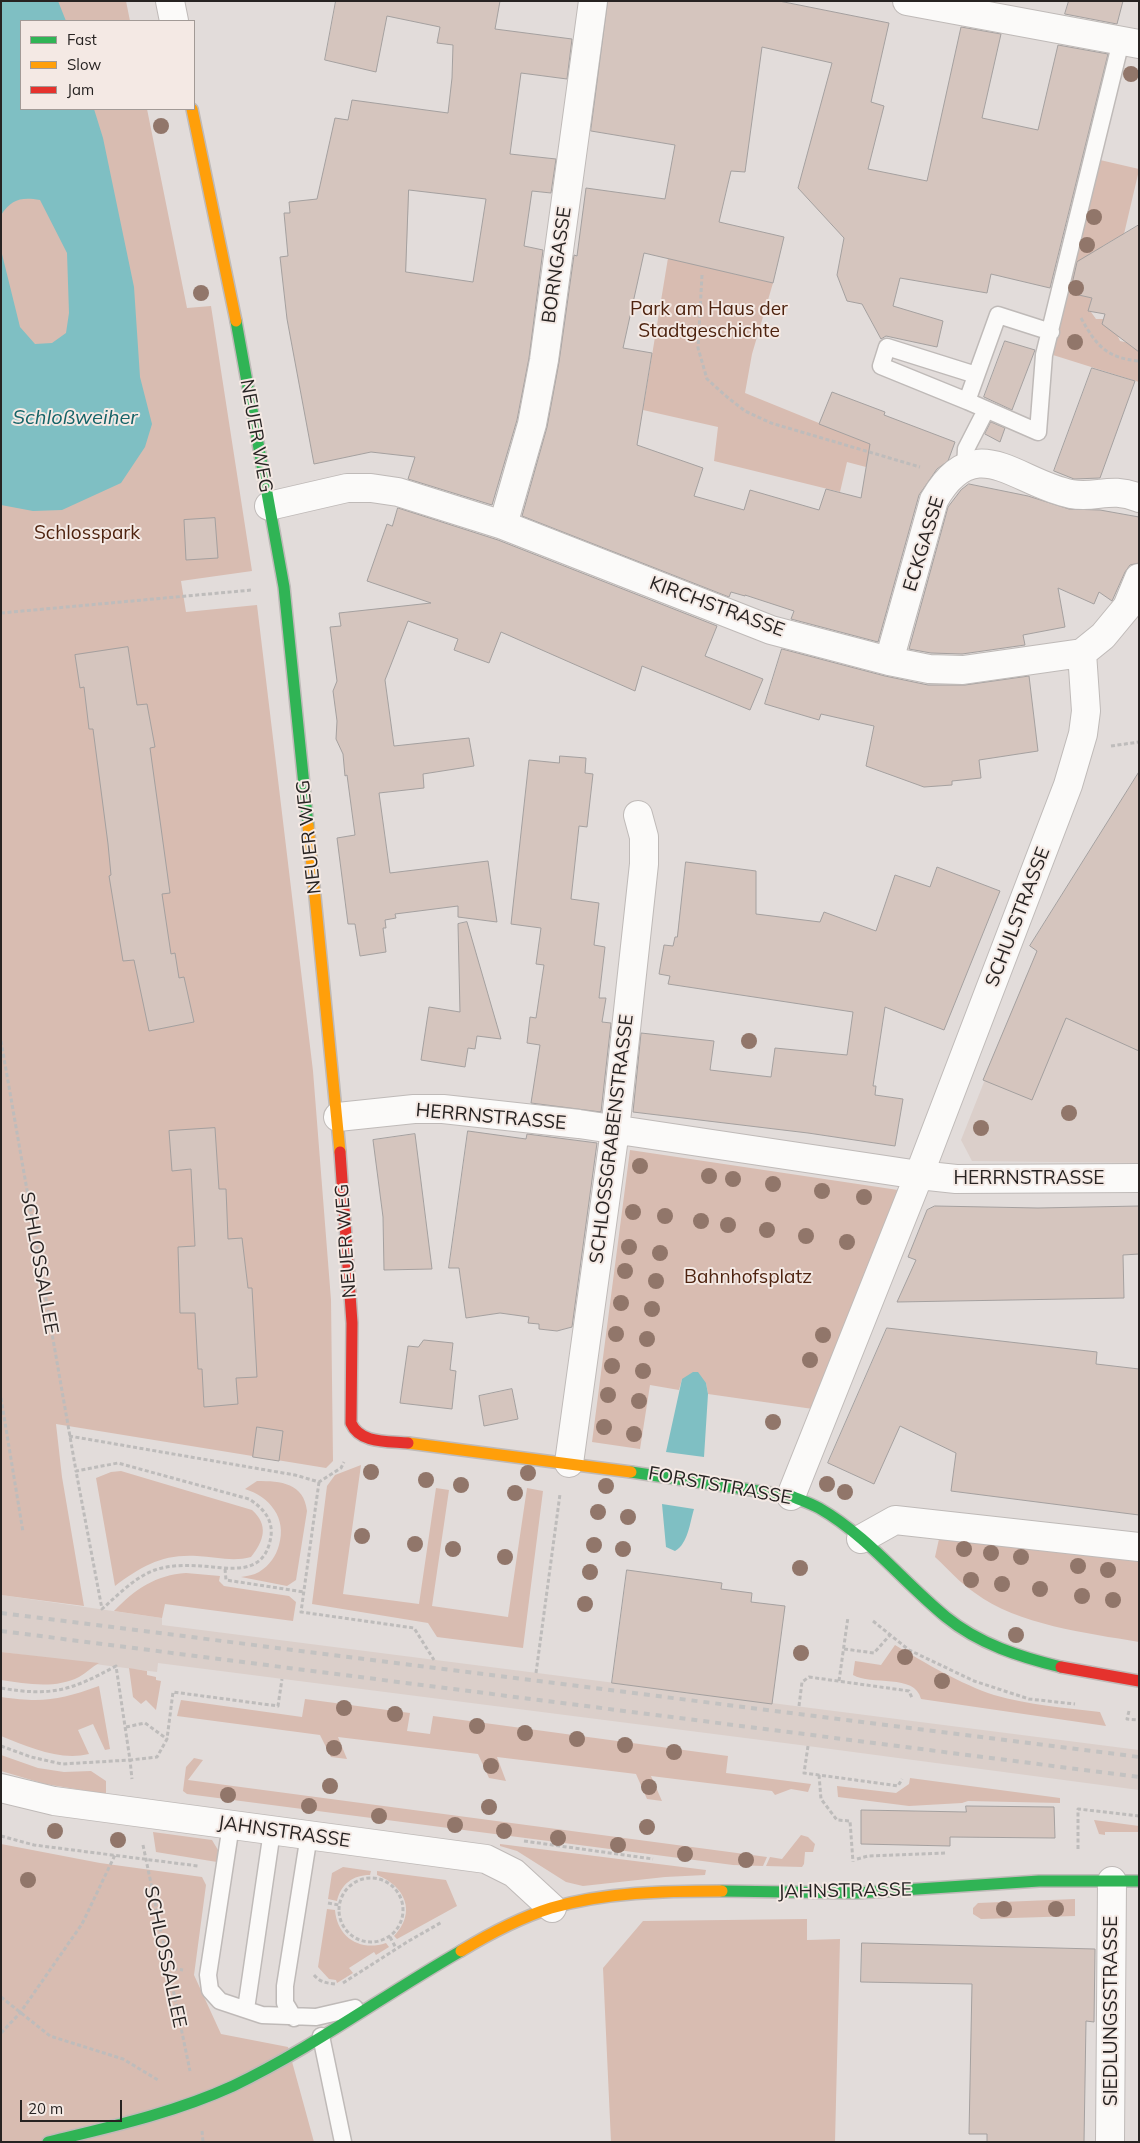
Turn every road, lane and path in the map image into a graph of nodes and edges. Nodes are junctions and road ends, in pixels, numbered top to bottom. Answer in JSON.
{"nodes":[{"id":1,"x":170,"y":1,"type":"edge"},
{"id":2,"x":593,"y":1,"type":"edge"},
{"id":3,"x":907,"y":1,"type":"edge"},
{"id":4,"x":174,"y":20,"type":"edge"},
{"id":5,"x":1130,"y":43,"type":"edge"},
{"id":6,"x":192,"y":110,"type":"edge"},
{"id":7,"x":702,"y":275,"type":"dead end"},
{"id":8,"x":1083,"y":309,"type":"dead end"},
{"id":9,"x":1051,"y":332,"type":"junction"},
{"id":10,"x":1139,"y":361,"type":"edge"},
{"id":11,"x":976,"y":375,"type":"junction"},
{"id":12,"x":966,"y":401,"type":"junction"},
{"id":13,"x":986,"y":410,"type":"junction"},
{"id":14,"x":965,"y":468,"type":"junction"},
{"id":15,"x":943,"y":484,"type":"junction"},
{"id":16,"x":1139,"y":498,"type":"edge"},
{"id":17,"x":269,"y":506,"type":"junction"},
{"id":18,"x":503,"y":525,"type":"junction"},
{"id":19,"x":1139,"y":578,"type":"edge"},
{"id":20,"x":284,"y":587,"type":"junction"},
{"id":21,"x":1,"y":613,"type":"edge"},
{"id":22,"x":1082,"y":653,"type":"junction"},
{"id":23,"x":889,"y":661,"type":"junction"},
{"id":24,"x":638,"y":815,"type":"dead end"},
{"id":25,"x":1,"y":1041,"type":"edge"},
{"id":26,"x":338,"y":1117,"type":"junction"},
{"id":27,"x":615,"y":1130,"type":"junction"},
{"id":28,"x":919,"y":1175,"type":"junction"},
{"id":29,"x":1139,"y":1178,"type":"edge"},
{"id":30,"x":1,"y":1398,"type":"edge"},
{"id":31,"x":358,"y":1434,"type":"junction"},
{"id":32,"x":69,"y":1436,"type":"junction"},
{"id":33,"x":564,"y":1462,"type":"junction"},
{"id":34,"x":76,"y":1471,"type":"junction"},
{"id":35,"x":319,"y":1482,"type":"junction"},
{"id":36,"x":791,"y":1496,"type":"junction"},
{"id":37,"x":23,"y":1532,"type":"dead end"},
{"id":38,"x":861,"y":1538,"type":"junction"},
{"id":39,"x":1139,"y":1547,"type":"edge"},
{"id":40,"x":225,"y":1568,"type":"junction"},
{"id":41,"x":304,"y":1592,"type":"junction"},
{"id":42,"x":848,"y":1617,"type":"dead end"},
{"id":43,"x":890,"y":1635,"type":"dead end"},
{"id":44,"x":844,"y":1649,"type":"junction"},
{"id":45,"x":434,"y":1660,"type":"dead end"},
{"id":46,"x":536,"y":1673,"type":"dead end"},
{"id":47,"x":282,"y":1679,"type":"dead end"},
{"id":48,"x":839,"y":1681,"type":"junction"},
{"id":49,"x":1139,"y":1681,"type":"edge"},
{"id":50,"x":1,"y":1688,"type":"edge"},
{"id":51,"x":912,"y":1698,"type":"dead end"},
{"id":52,"x":799,"y":1706,"type":"dead end"},
{"id":53,"x":1134,"y":1720,"type":"dead end"},
{"id":54,"x":1139,"y":1720,"type":"edge"},
{"id":55,"x":126,"y":1726,"type":"junction"},
{"id":56,"x":166,"y":1738,"type":"junction"},
{"id":57,"x":1,"y":1746,"type":"edge"},
{"id":58,"x":808,"y":1746,"type":"dead end"},
{"id":59,"x":130,"y":1760,"type":"junction"},
{"id":60,"x":819,"y":1775,"type":"junction"},
{"id":61,"x":902,"y":1779,"type":"dead end"},
{"id":62,"x":1,"y":1788,"type":"edge"},
{"id":63,"x":137,"y":1813,"type":"junction"},
{"id":64,"x":1139,"y":1816,"type":"edge"},
{"id":65,"x":231,"y":1825,"type":"junction"},
{"id":66,"x":272,"y":1831,"type":"junction"},
{"id":67,"x":310,"y":1835,"type":"junction"},
{"id":68,"x":1,"y":1836,"type":"edge"},
{"id":69,"x":519,"y":1840,"type":"dead end"},
{"id":70,"x":1078,"y":1849,"type":"dead end"},
{"id":71,"x":953,"y":1853,"type":"dead end"},
{"id":72,"x":115,"y":1855,"type":"junction"},
{"id":73,"x":145,"y":1859,"type":"junction"},
{"id":74,"x":658,"y":1860,"type":"dead end"},
{"id":75,"x":853,"y":1861,"type":"junction"},
{"id":76,"x":844,"y":1864,"type":"dead end"},
{"id":77,"x":1112,"y":1880,"type":"junction"},
{"id":78,"x":1139,"y":1881,"type":"edge"},
{"id":79,"x":857,"y":1893,"type":"junction"},
{"id":80,"x":328,"y":1903,"type":"dead end"},
{"id":81,"x":339,"y":1905,"type":"junction"},
{"id":82,"x":552,"y":1908,"type":"junction"},
{"id":83,"x":446,"y":1920,"type":"dead end"},
{"id":84,"x":390,"y":1937,"type":"junction"},
{"id":85,"x":396,"y":1948,"type":"junction"},
{"id":86,"x":312,"y":1973,"type":"dead end"},
{"id":87,"x":1,"y":1997,"type":"edge"},
{"id":88,"x":377,"y":2002,"type":"junction"},
{"id":89,"x":246,"y":2010,"type":"junction"},
{"id":90,"x":20,"y":2013,"type":"junction"},
{"id":91,"x":294,"y":2018,"type":"junction"},
{"id":92,"x":1,"y":2033,"type":"edge"},
{"id":93,"x":320,"y":2036,"type":"junction"},
{"id":94,"x":196,"y":2101,"type":"junction"},
{"id":95,"x":48,"y":2142,"type":"edge"},
{"id":96,"x":342,"y":2142,"type":"edge"},
{"id":97,"x":1110,"y":2142,"type":"edge"}],
"edges":[{"from":1,"to":4,"type":"street"},
{"from":2,"to":18,"type":"street","name":"BORNGASSE"},
{"from":3,"to":5,"type":"street"},
{"from":5,"to":9,"type":"lane"},
{"from":6,"to":17,"type":"street","name":"NEUER WEG"},
{"from":7,"to":15,"type":"path"},
{"from":8,"to":10,"type":"path"},
{"from":9,"to":11,"type":"lane"},
{"from":9,"to":13,"type":"lane"},
{"from":11,"to":12,"type":"lane"},
{"from":11,"to":12,"type":"lane"},
{"from":12,"to":13,"type":"lane"},
{"from":13,"to":14,"type":"lane"},
{"from":14,"to":15,"type":"street","name":"ECKGASSE"},
{"from":14,"to":16,"type":"street","name":"ECKGASSE"},
{"from":15,"to":23,"type":"street","name":"ECKGASSE"},
{"from":17,"to":18,"type":"street","name":"KIRCHSTRASSE"},
{"from":17,"to":20,"type":"street","name":"NEUER WEG"},
{"from":18,"to":23,"type":"street","name":"KIRCHSTRASSE"},
{"from":19,"to":22,"type":"street"},
{"from":20,"to":21,"type":"path"},
{"from":20,"to":26,"type":"street","name":"NEUER WEG"},
{"from":22,"to":23,"type":"street","name":"KIRCHSTRASSE"},
{"from":22,"to":28,"type":"street","name":"SCHULSTRASSE"},
{"from":24,"to":27,"type":"street","name":"SCHLOSSGRABENSTRASSE"},
{"from":25,"to":32,"type":"path","name":"SCHLOSSALLEE"},
{"from":26,"to":27,"type":"street","name":"HERRNSTRASSE"},
{"from":26,"to":31,"type":"street","name":"NEUER WEG"},
{"from":27,"to":28,"type":"street"},
{"from":27,"to":33,"type":"street","name":"SCHLOSSGRABENSTRASSE"},
{"from":28,"to":29,"type":"street","name":"HERRNSTRASSE"},
{"from":28,"to":36,"type":"street"},
{"from":30,"to":37,"type":"path"},
{"from":31,"to":33,"type":"street","name":"FORSTSTRASSE"},
{"from":31,"to":35,"type":"path"},
{"from":32,"to":34,"type":"path","name":"SCHLOSSALLEE"},
{"from":32,"to":35,"type":"path"},
{"from":33,"to":36,"type":"street","name":"FORSTSTRASSE"},
{"from":33,"to":46,"type":"path"},
{"from":34,"to":40,"type":"path","name":"SCHLOSSALLEE"},
{"from":34,"to":40,"type":"path"},
{"from":35,"to":41,"type":"path"},
{"from":36,"to":38,"type":"street","name":"FORSTSTRASSE"},
{"from":38,"to":39,"type":"street"},
{"from":38,"to":49,"type":"street","name":"FORSTSTRASSE"},
{"from":40,"to":41,"type":"path"},
{"from":41,"to":45,"type":"path"},
{"from":42,"to":44,"type":"path"},
{"from":43,"to":44,"type":"path"},
{"from":44,"to":48,"type":"path"},
{"from":47,"to":56,"type":"path"},
{"from":48,"to":51,"type":"path"},
{"from":48,"to":52,"type":"path"},
{"from":50,"to":55,"type":"path","name":"SCHLOSSALLEE"},
{"from":53,"to":54,"type":"path"},
{"from":55,"to":56,"type":"path"},
{"from":55,"to":59,"type":"path","name":"SCHLOSSALLEE"},
{"from":56,"to":59,"type":"path"},
{"from":57,"to":59,"type":"path"},
{"from":58,"to":60,"type":"path"},
{"from":59,"to":63,"type":"path","name":"SCHLOSSALLEE"},
{"from":60,"to":61,"type":"path"},
{"from":60,"to":75,"type":"path"},
{"from":62,"to":63,"type":"street","name":"JAHNSTRASSE"},
{"from":63,"to":65,"type":"street","name":"JAHNSTRASSE"},
{"from":63,"to":73,"type":"path","name":"SCHLOSSALLEE"},
{"from":64,"to":70,"type":"path"},
{"from":65,"to":66,"type":"street","name":"JAHNSTRASSE"},
{"from":65,"to":89,"type":"lane"},
{"from":66,"to":67,"type":"street","name":"JAHNSTRASSE"},
{"from":66,"to":89,"type":"lane"},
{"from":67,"to":82,"type":"street","name":"JAHNSTRASSE"},
{"from":67,"to":91,"type":"lane"},
{"from":68,"to":72,"type":"path"},
{"from":69,"to":74,"type":"path"},
{"from":71,"to":75,"type":"path"},
{"from":72,"to":73,"type":"path"},
{"from":72,"to":90,"type":"path"},
{"from":73,"to":94,"type":"path","name":"SCHLOSSALLEE"},
{"from":75,"to":76,"type":"path"},
{"from":75,"to":79,"type":"path"},
{"from":77,"to":78,"type":"street","name":"JAHNSTRASSE"},
{"from":77,"to":79,"type":"street","name":"JAHNSTRASSE"},
{"from":77,"to":97,"type":"street","name":"SIEDLUNGSSTRASSE"},
{"from":79,"to":82,"type":"street","name":"JAHNSTRASSE"},
{"from":80,"to":81,"type":"path"},
{"from":81,"to":84,"type":"path"},
{"from":81,"to":84,"type":"path"},
{"from":82,"to":88,"type":"street","name":"JAHNSTRASSE"},
{"from":83,"to":85,"type":"path"},
{"from":84,"to":85,"type":"path"},
{"from":85,"to":86,"type":"path"},
{"from":87,"to":90,"type":"path"},
{"from":88,"to":91,"type":"lane"},
{"from":88,"to":93,"type":"street","name":"JAHNSTRASSE"},
{"from":89,"to":91,"type":"lane"},
{"from":90,"to":92,"type":"path"},
{"from":90,"to":94,"type":"path"},
{"from":93,"to":94,"type":"street","name":"JAHNSTRASSE"},
{"from":93,"to":96,"type":"lane"},
{"from":94,"to":95,"type":"street","name":"JAHNSTRASSE"}]}
